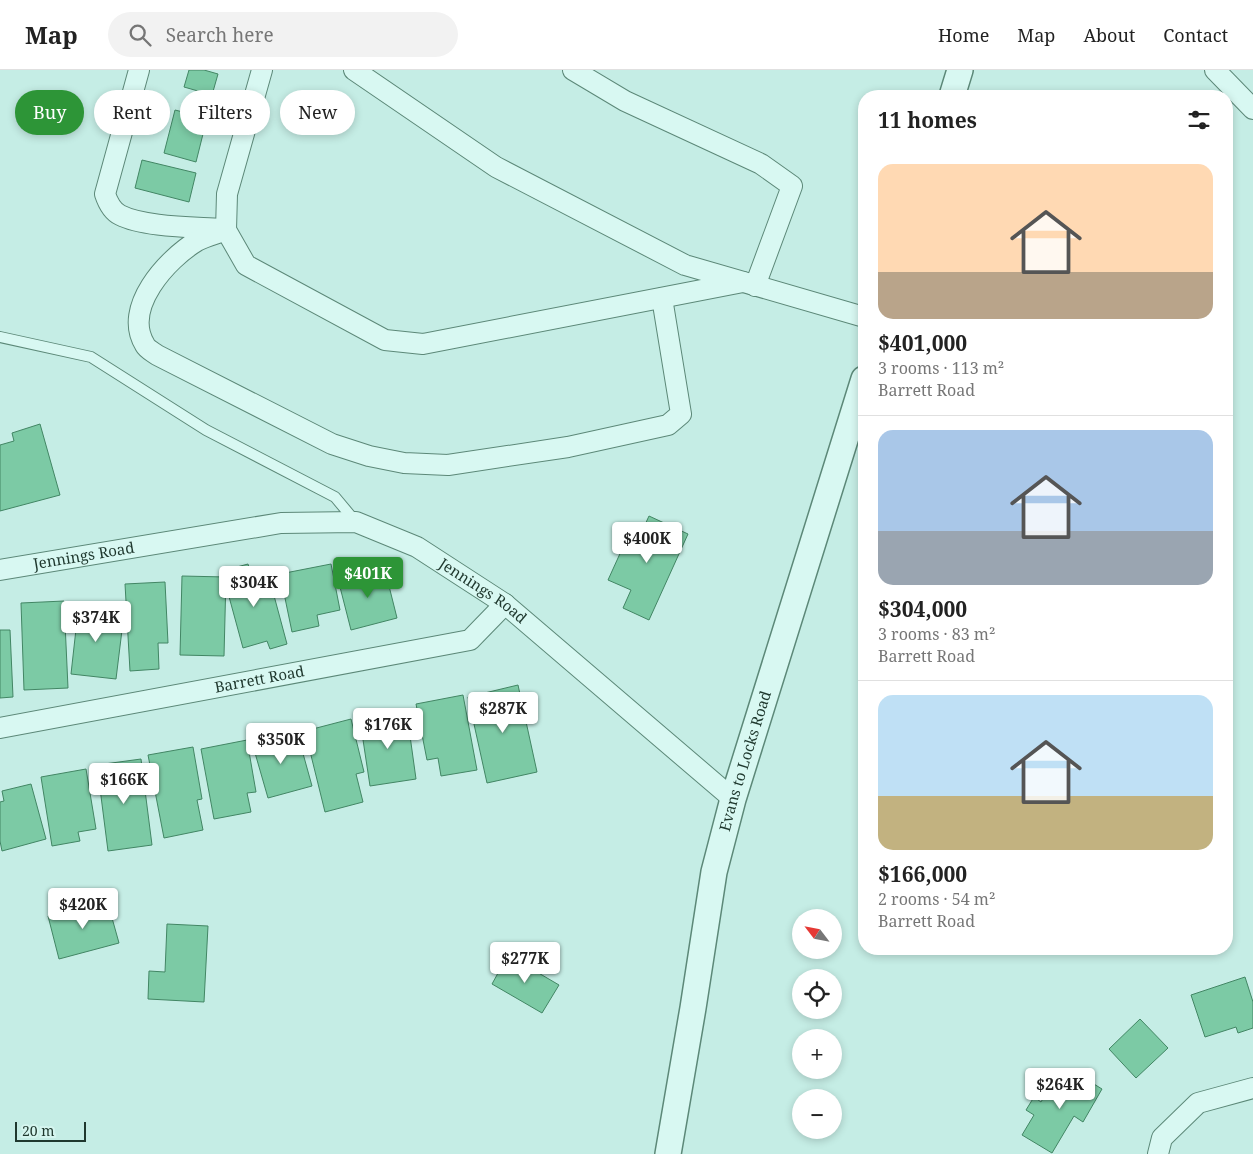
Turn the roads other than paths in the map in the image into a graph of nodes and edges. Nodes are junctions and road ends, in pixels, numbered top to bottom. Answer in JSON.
{"nodes":[{"id":1,"x":139,"y":70,"type":"edge"},
{"id":2,"x":262,"y":70,"type":"edge"},
{"id":3,"x":354,"y":70,"type":"edge"},
{"id":4,"x":573,"y":70,"type":"edge"},
{"id":5,"x":960,"y":70,"type":"edge"},
{"id":6,"x":1215,"y":70,"type":"edge"},
{"id":7,"x":954,"y":90,"type":"edge"},
{"id":8,"x":1253,"y":109,"type":"edge"},
{"id":9,"x":226,"y":230,"type":"junction"},
{"id":10,"x":749,"y":284,"type":"junction"},
{"id":11,"x":662,"y":298,"type":"junction"},
{"id":12,"x":858,"y":315,"type":"edge"},
{"id":13,"x":0,"y":337,"type":"edge"},
{"id":14,"x":858,"y":398,"type":"edge"},
{"id":15,"x":356,"y":522,"type":"junction"},
{"id":16,"x":0,"y":570,"type":"edge"},
{"id":17,"x":505,"y":604,"type":"junction"},
{"id":18,"x":0,"y":728,"type":"edge"},
{"id":19,"x":733,"y":799,"type":"junction"},
{"id":20,"x":1253,"y":1088,"type":"edge"},
{"id":21,"x":668,"y":1154,"type":"edge"},
{"id":22,"x":1158,"y":1154,"type":"edge"}],
"edges":[{"from":1,"to":9,"type":"street"},
{"from":2,"to":9,"type":"street"},
{"from":3,"to":10,"type":"street"},
{"from":4,"to":10,"type":"street"},
{"from":5,"to":7,"type":"street"},
{"from":6,"to":8,"type":"street"},
{"from":9,"to":11,"type":"street"},
{"from":9,"to":11,"type":"street"},
{"from":10,"to":11,"type":"street"},
{"from":10,"to":12,"type":"street"},
{"from":13,"to":15,"type":"lane"},
{"from":14,"to":19,"type":"street","name":"Evans to Locks Road"},
{"from":15,"to":16,"type":"street","name":"Jennings Road"},
{"from":15,"to":17,"type":"street","name":"Jennings Road"},
{"from":17,"to":18,"type":"street","name":"Barrett Road"},
{"from":17,"to":19,"type":"street","name":"Jennings Road"},
{"from":19,"to":21,"type":"street","name":"Evans to Locks Road"},
{"from":20,"to":22,"type":"street"}]}
